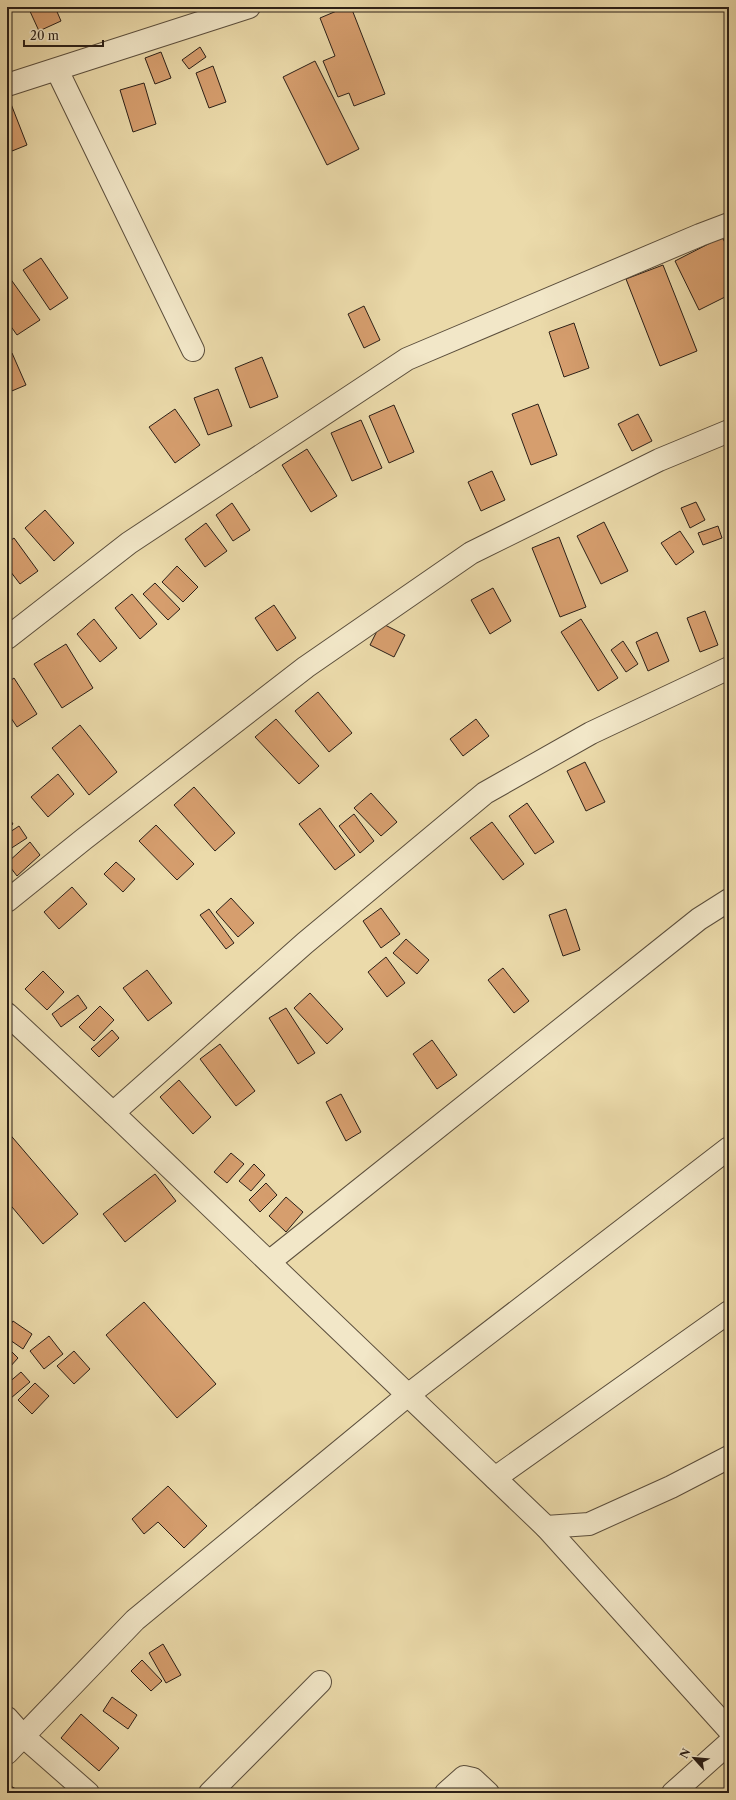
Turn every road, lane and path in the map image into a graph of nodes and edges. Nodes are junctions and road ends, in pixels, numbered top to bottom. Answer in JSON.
{"nodes":[{"id":1,"x":250,"y":7,"type":"edge"},
{"id":2,"x":57,"y":70,"type":"junction"},
{"id":3,"x":7,"y":85,"type":"edge"},
{"id":4,"x":729,"y":224,"type":"edge"},
{"id":5,"x":193,"y":350,"type":"dead end"},
{"id":6,"x":729,"y":432,"type":"edge"},
{"id":7,"x":7,"y":638,"type":"edge"},
{"id":8,"x":729,"y":668,"type":"edge"},
{"id":9,"x":729,"y":900,"type":"edge"},
{"id":10,"x":7,"y":901,"type":"edge"},
{"id":11,"x":7,"y":1014,"type":"edge"},
{"id":12,"x":113,"y":1114,"type":"junction"},
{"id":13,"x":729,"y":1148,"type":"edge"},
{"id":14,"x":269,"y":1262,"type":"junction"},
{"id":15,"x":729,"y":1312,"type":"edge"},
{"id":16,"x":408,"y":1394,"type":"junction"},
{"id":17,"x":729,"y":1457,"type":"edge"},
{"id":18,"x":495,"y":1478,"type":"junction"},
{"id":19,"x":546,"y":1527,"type":"junction"},
{"id":20,"x":320,"y":1682,"type":"dead end"},
{"id":21,"x":7,"y":1718,"type":"edge"},
{"id":22,"x":729,"y":1730,"type":"edge"},
{"id":23,"x":23,"y":1736,"type":"junction"},
{"id":24,"x":729,"y":1743,"type":"edge"},
{"id":25,"x":7,"y":1753,"type":"edge"},
{"id":26,"x":88,"y":1793,"type":"edge"},
{"id":27,"x":210,"y":1793,"type":"edge"},
{"id":28,"x":446,"y":1793,"type":"edge"},
{"id":29,"x":488,"y":1793,"type":"edge"},
{"id":30,"x":672,"y":1793,"type":"edge"}],
"edges":[{"from":1,"to":2,"type":"street"},
{"from":2,"to":3,"type":"street"},
{"from":2,"to":5,"type":"street"},
{"from":4,"to":7,"type":"street"},
{"from":6,"to":10,"type":"street"},
{"from":8,"to":12,"type":"street"},
{"from":9,"to":14,"type":"street"},
{"from":11,"to":12,"type":"street"},
{"from":12,"to":14,"type":"street"},
{"from":13,"to":16,"type":"street"},
{"from":14,"to":16,"type":"street"},
{"from":15,"to":18,"type":"street"},
{"from":16,"to":18,"type":"street"},
{"from":16,"to":23,"type":"street"},
{"from":17,"to":19,"type":"street"},
{"from":18,"to":19,"type":"street"},
{"from":19,"to":22,"type":"street"},
{"from":20,"to":27,"type":"street"},
{"from":21,"to":23,"type":"street"},
{"from":23,"to":25,"type":"street"},
{"from":23,"to":26,"type":"street"},
{"from":24,"to":30,"type":"street"},
{"from":28,"to":29,"type":"street"}]}
